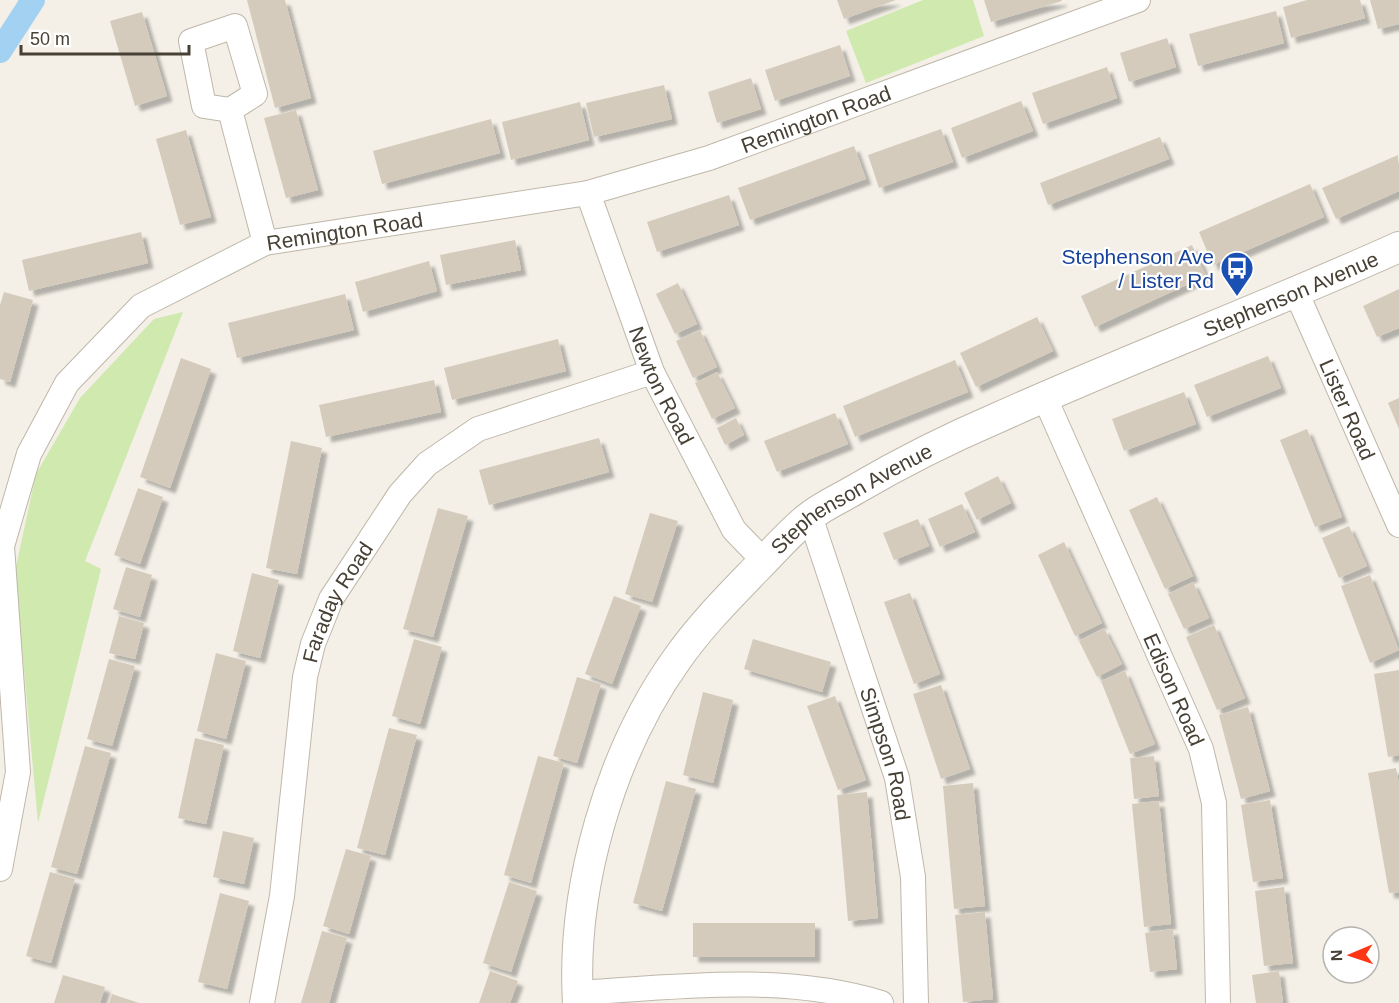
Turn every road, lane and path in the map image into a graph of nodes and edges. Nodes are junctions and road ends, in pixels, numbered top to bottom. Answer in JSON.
{"nodes":[{"id":1,"x":1138,"y":0,"type":"edge"},
{"id":2,"x":230,"y":110,"type":"dead end"},
{"id":3,"x":588,"y":193,"type":"junction"},
{"id":4,"x":265,"y":243,"type":"junction"},
{"id":5,"x":1399,"y":247,"type":"edge"},
{"id":6,"x":1297,"y":294,"type":"junction"},
{"id":7,"x":651,"y":372,"type":"junction"},
{"id":8,"x":1044,"y":396,"type":"junction"},
{"id":9,"x":810,"y":516,"type":"junction"},
{"id":10,"x":1399,"y":525,"type":"edge"},
{"id":11,"x":764,"y":561,"type":"junction"},
{"id":12,"x":9,"y":772,"type":"edge"},
{"id":13,"x":0,"y":869,"type":"edge"},
{"id":14,"x":578,"y":998,"type":"edge"},
{"id":15,"x":262,"y":1003,"type":"edge"},
{"id":16,"x":880,"y":1003,"type":"edge"},
{"id":17,"x":916,"y":1003,"type":"edge"},
{"id":18,"x":1218,"y":1003,"type":"edge"}],
"edges":[{"from":1,"to":3,"type":"street","name":"Remington Road"},
{"from":2,"to":4,"type":"street"},
{"from":3,"to":4,"type":"street","name":"Remington Road"},
{"from":3,"to":7,"type":"street","name":"Newton Road"},
{"from":4,"to":12,"type":"street","name":"Remington Road"},
{"from":5,"to":6,"type":"street","name":"Stephenson Avenue"},
{"from":6,"to":8,"type":"street","name":"Stephenson Avenue"},
{"from":6,"to":10,"type":"street","name":"Lister Road"},
{"from":7,"to":11,"type":"street","name":"Newton Road"},
{"from":7,"to":15,"type":"street","name":"Faraday Road"},
{"from":8,"to":9,"type":"street","name":"Stephenson Avenue"},
{"from":8,"to":18,"type":"street","name":"Edison Road"},
{"from":9,"to":11,"type":"street","name":"Stephenson Avenue"},
{"from":9,"to":17,"type":"street","name":"Simpson Road"},
{"from":11,"to":14,"type":"street","name":"Stephenson Avenue"},
{"from":12,"to":13,"type":"street","name":"Remington Road"},
{"from":14,"to":16,"type":"street"}]}
